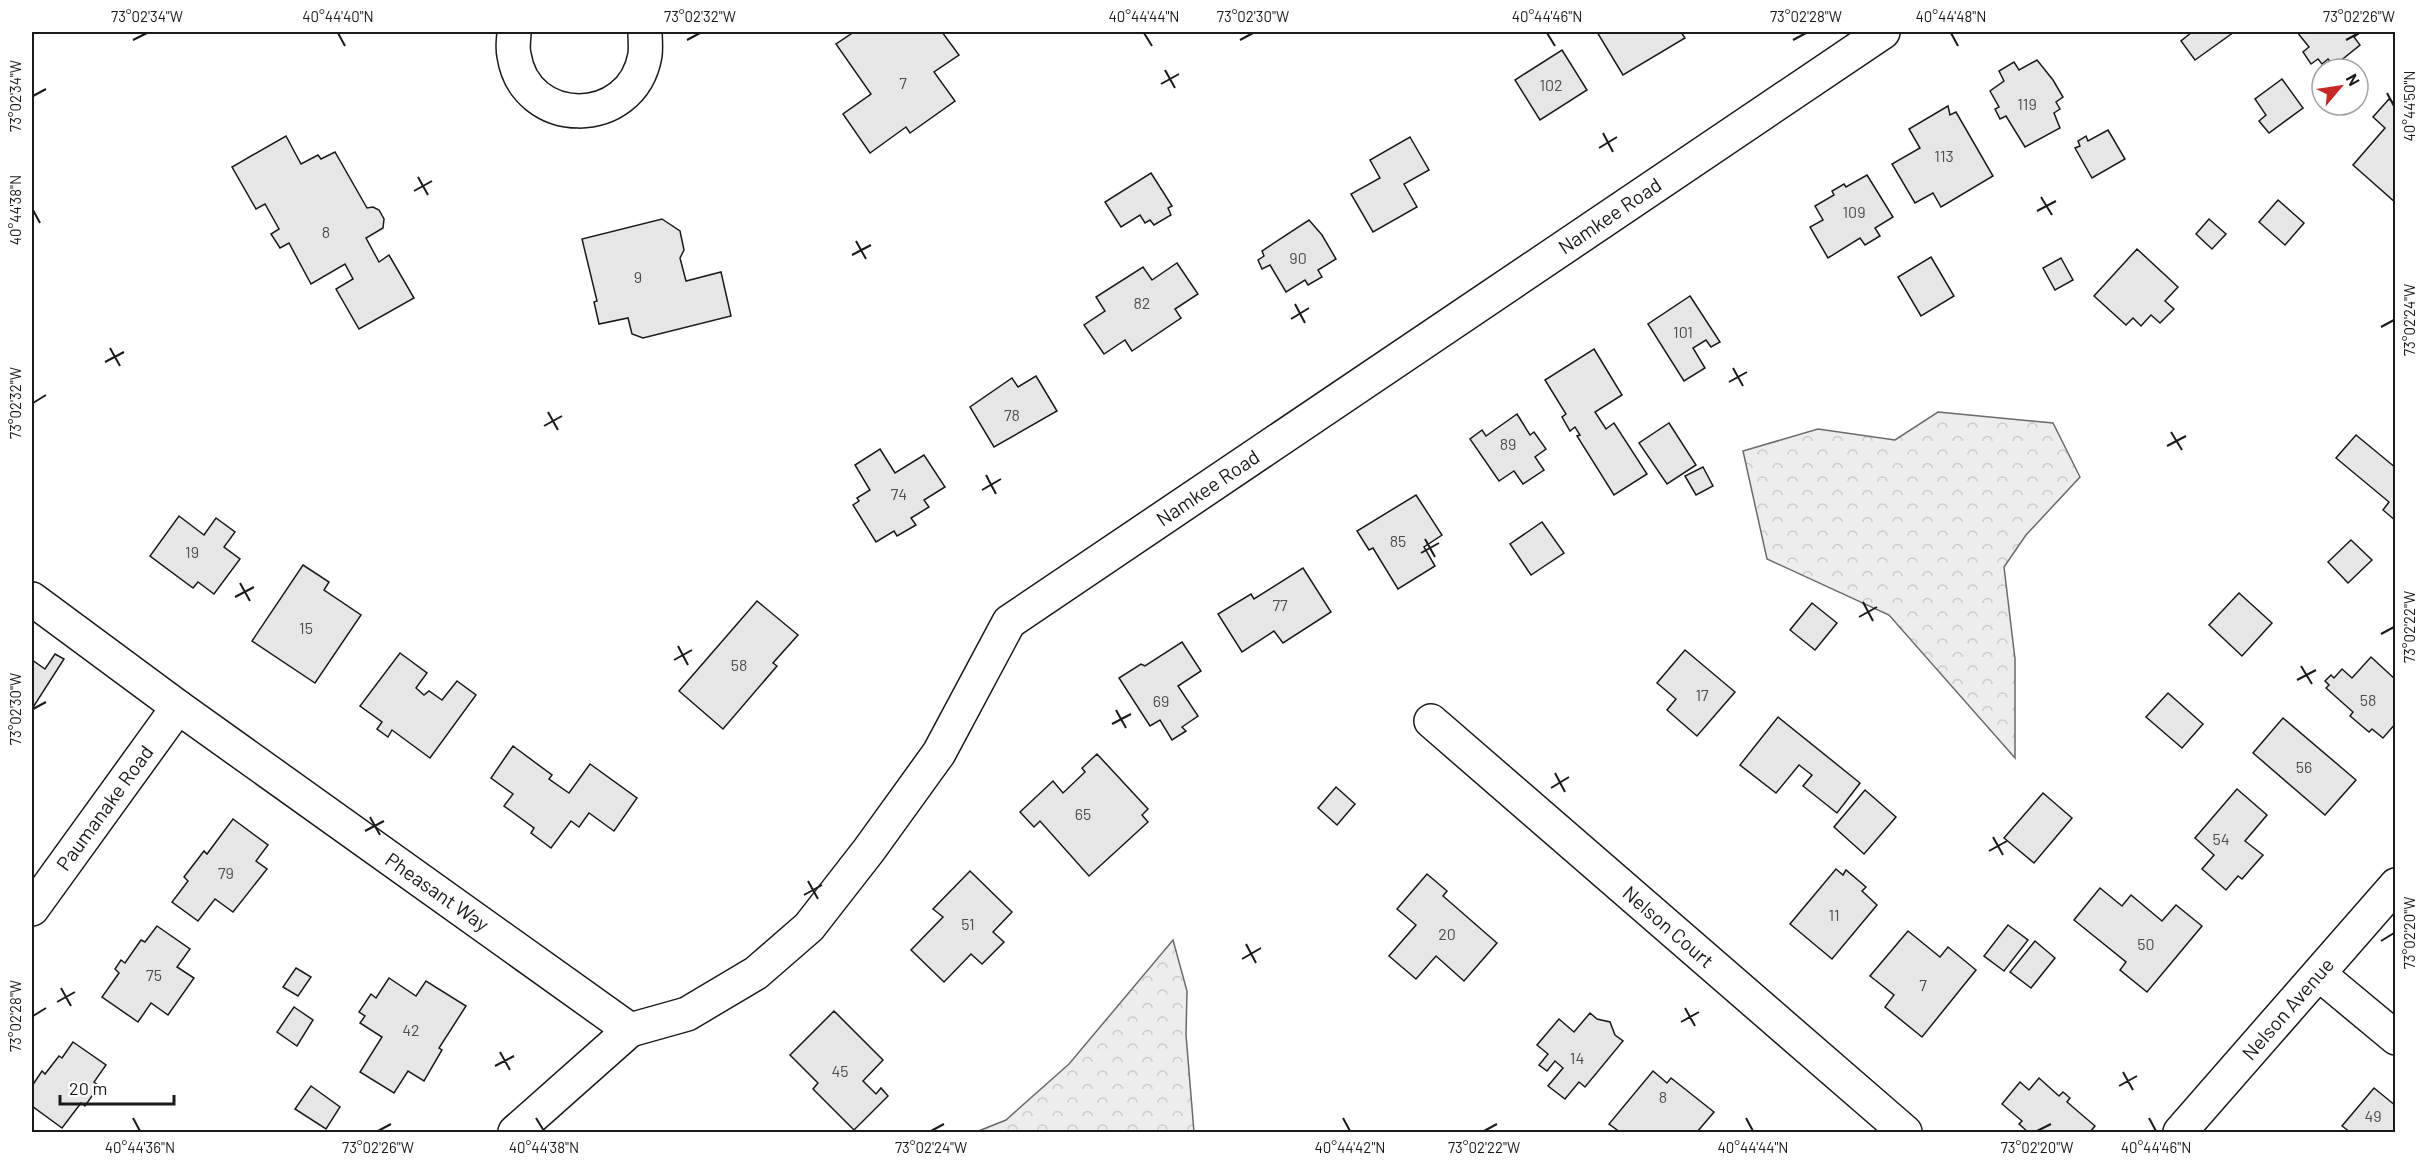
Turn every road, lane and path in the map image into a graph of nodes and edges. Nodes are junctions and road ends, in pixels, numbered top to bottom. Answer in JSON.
{"nodes":[{"id":1,"x":514,"y":32,"type":"edge"},
{"id":2,"x":645,"y":32,"type":"edge"},
{"id":3,"x":1882,"y":32,"type":"edge"},
{"id":4,"x":32,"y":598,"type":"edge"},
{"id":5,"x":178,"y":707,"type":"junction"},
{"id":6,"x":1431,"y":721,"type":"dead end"},
{"id":7,"x":2396,"y":885,"type":"edge"},
{"id":8,"x":32,"y":909,"type":"edge"},
{"id":9,"x":2319,"y":974,"type":"junction"},
{"id":10,"x":630,"y":1030,"type":"junction"},
{"id":11,"x":2396,"y":1038,"type":"edge"},
{"id":12,"x":515,"y":1132,"type":"edge"},
{"id":13,"x":1905,"y":1132,"type":"edge"},
{"id":14,"x":2180,"y":1132,"type":"edge"}],
"edges":[{"from":1,"to":2,"type":"street"},
{"from":3,"to":10,"type":"street","name":"Namkee Road"},
{"from":4,"to":5,"type":"street","name":"Pheasant Way"},
{"from":5,"to":8,"type":"street","name":"Paumanake Road"},
{"from":5,"to":10,"type":"street","name":"Pheasant Way"},
{"from":6,"to":13,"type":"street","name":"Nelson Court"},
{"from":7,"to":9,"type":"street","name":"Nelson Avenue"},
{"from":9,"to":11,"type":"street"},
{"from":9,"to":14,"type":"street","name":"Nelson Avenue"},
{"from":10,"to":12,"type":"street"}]}
